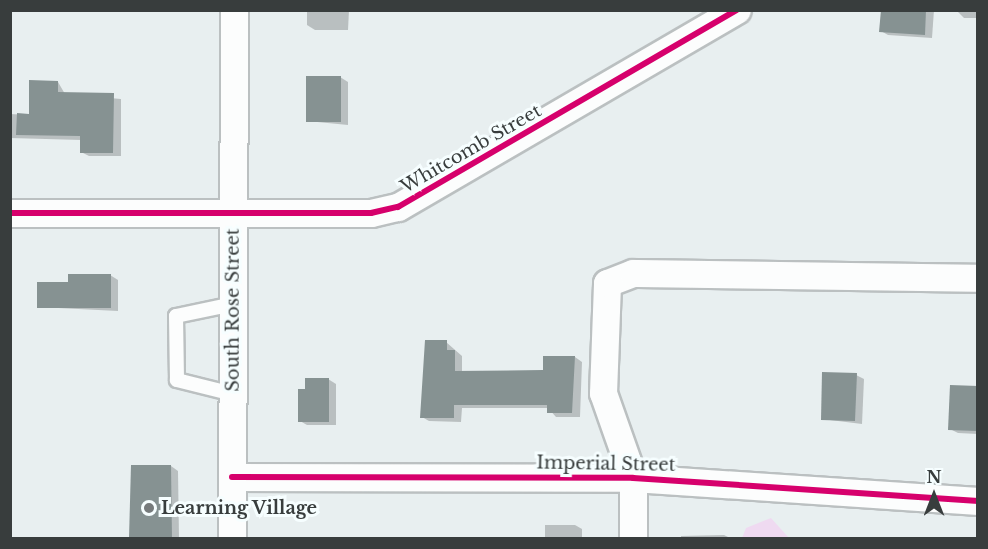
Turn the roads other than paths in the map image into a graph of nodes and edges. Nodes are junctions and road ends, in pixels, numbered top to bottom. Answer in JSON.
{"nodes":[{"id":1,"x":234,"y":10,"type":"edge"},
{"id":2,"x":737,"y":10,"type":"edge"},
{"id":3,"x":10,"y":213,"type":"edge"},
{"id":4,"x":234,"y":215,"type":"junction"},
{"id":5,"x":978,"y":278,"type":"edge"},
{"id":6,"x":233,"y":304,"type":"junction"},
{"id":7,"x":233,"y":394,"type":"junction"},
{"id":8,"x":232,"y":477,"type":"junction"},
{"id":9,"x":633,"y":478,"type":"junction"},
{"id":10,"x":978,"y":501,"type":"edge"},
{"id":11,"x":232,"y":538,"type":"edge"},
{"id":12,"x":633,"y":538,"type":"edge"}],
"edges":[{"from":1,"to":4,"type":"street","name":"South Rose Street"},
{"from":2,"to":4,"type":"street","name":"Whitcomb Street"},
{"from":3,"to":4,"type":"street","name":"Whitcomb Street"},
{"from":4,"to":6,"type":"street","name":"South Rose Street"},
{"from":5,"to":9,"type":"street"},
{"from":6,"to":7,"type":"street","name":"South Rose Street"},
{"from":6,"to":7,"type":"lane"},
{"from":7,"to":8,"type":"street","name":"South Rose Street"},
{"from":8,"to":9,"type":"street","name":"Imperial Street"},
{"from":8,"to":11,"type":"street","name":"South Rose Street"},
{"from":9,"to":10,"type":"street","name":"Imperial Street"},
{"from":9,"to":12,"type":"street"}]}
